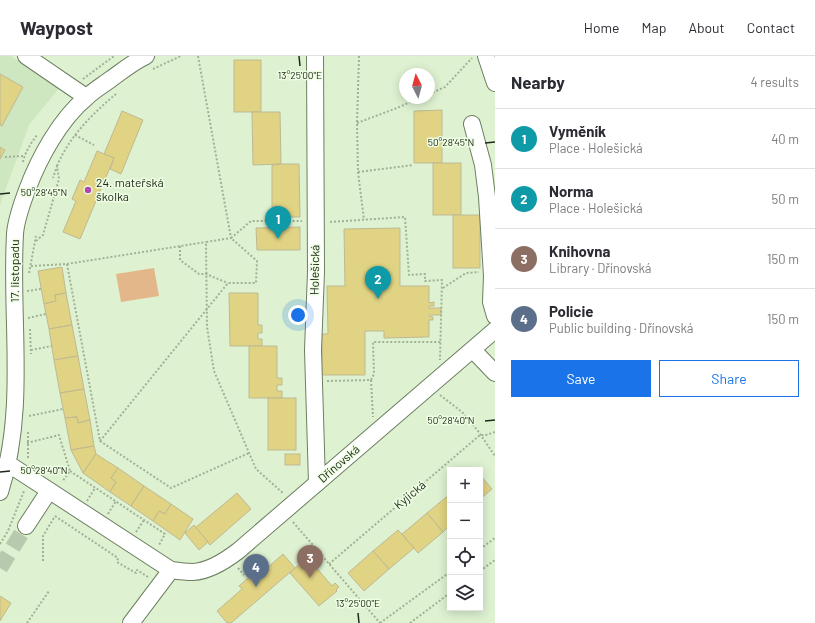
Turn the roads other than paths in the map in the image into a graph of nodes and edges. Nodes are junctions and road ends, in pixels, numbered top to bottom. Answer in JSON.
{"nodes":[{"id":1,"x":26,"y":56,"type":"edge"},
{"id":2,"x":315,"y":56,"type":"edge"},
{"id":3,"x":486,"y":56,"type":"edge"},
{"id":4,"x":150,"y":63,"type":"edge"},
{"id":5,"x":495,"y":83,"type":"edge"},
{"id":6,"x":86,"y":97,"type":"junction"},
{"id":7,"x":472,"y":124,"type":"dead end"},
{"id":8,"x":491,"y":193,"type":"edge"},
{"id":9,"x":493,"y":274,"type":"edge"},
{"id":10,"x":495,"y":316,"type":"edge"},
{"id":11,"x":495,"y":330,"type":"edge"},
{"id":12,"x":473,"y":350,"type":"junction"},
{"id":13,"x":495,"y":373,"type":"edge"},
{"id":14,"x":7,"y":463,"type":"junction"},
{"id":15,"x":317,"y":483,"type":"junction"},
{"id":16,"x":53,"y":489,"type":"junction"},
{"id":17,"x":0,"y":492,"type":"edge"},
{"id":18,"x":26,"y":526,"type":"tunnel mouth"},
{"id":19,"x":171,"y":570,"type":"junction"},
{"id":20,"x":131,"y":623,"type":"edge"}],
"edges":[{"from":1,"to":6,"type":"street"},
{"from":2,"to":15,"type":"street","name":"Holešická"},
{"from":3,"to":5,"type":"street"},
{"from":4,"to":6,"type":"street","name":"17. listopadu"},
{"from":6,"to":14,"type":"street","name":"17. listopadu"},
{"from":7,"to":8,"type":"street"},
{"from":8,"to":9,"type":"street"},
{"from":9,"to":10,"type":"street"},
{"from":11,"to":12,"type":"street","name":"Dřínovská"},
{"from":12,"to":13,"type":"street"},
{"from":12,"to":15,"type":"street","name":"Dřínovská"},
{"from":14,"to":16,"type":"street","name":"Dřínovská"},
{"from":14,"to":17,"type":"street","name":"17. listopadu"},
{"from":15,"to":19,"type":"street","name":"Dřínovská"},
{"from":16,"to":18,"type":"street"},
{"from":16,"to":19,"type":"street","name":"Dřínovská"},
{"from":19,"to":20,"type":"street"}]}
